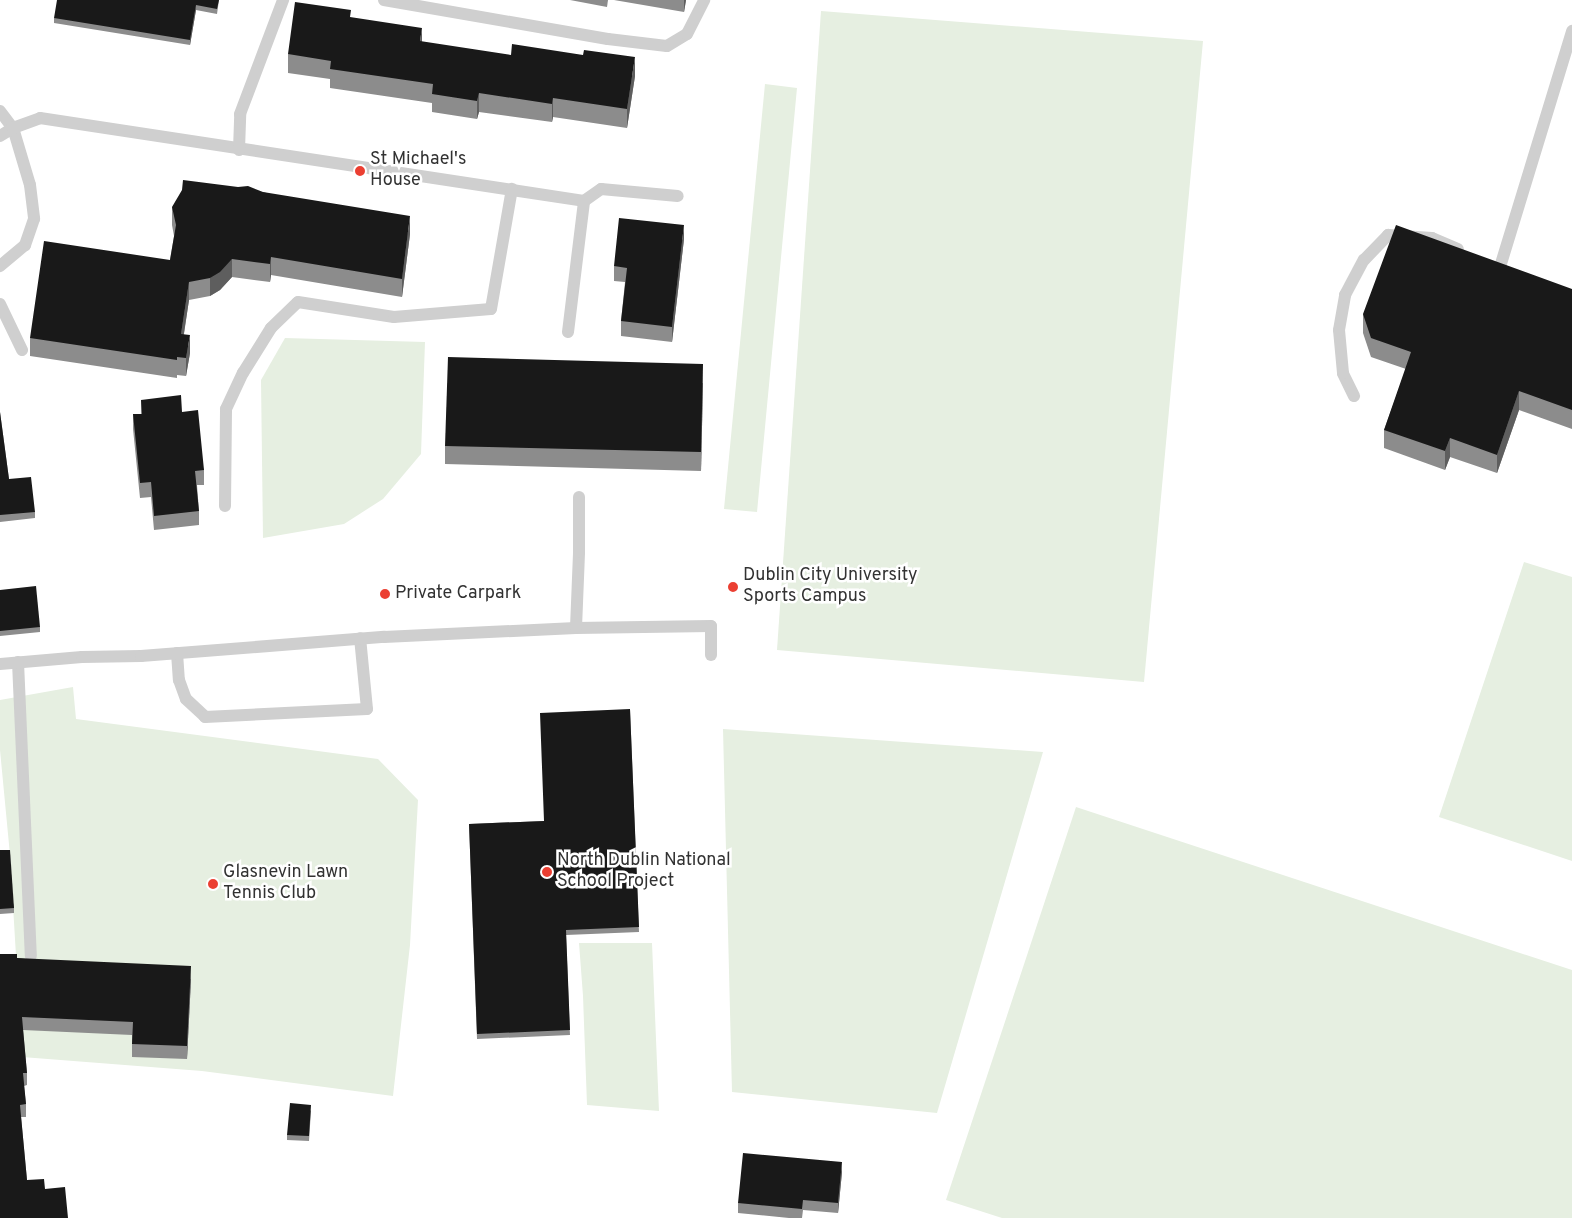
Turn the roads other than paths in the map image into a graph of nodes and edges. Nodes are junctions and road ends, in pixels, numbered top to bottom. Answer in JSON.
{"nodes":[{"id":1,"x":283,"y":0,"type":"edge"},
{"id":2,"x":384,"y":0,"type":"edge"},
{"id":3,"x":704,"y":0,"type":"edge"},
{"id":4,"x":1572,"y":31,"type":"edge"},
{"id":5,"x":0,"y":111,"type":"edge"},
{"id":6,"x":13,"y":128,"type":"junction"},
{"id":7,"x":0,"y":136,"type":"edge"},
{"id":8,"x":239,"y":150,"type":"junction"},
{"id":9,"x":512,"y":189,"type":"junction"},
{"id":10,"x":678,"y":196,"type":"dead end"},
{"id":11,"x":584,"y":201,"type":"junction"},
{"id":12,"x":1466,"y":252,"type":"edge"},
{"id":13,"x":0,"y":266,"type":"edge"},
{"id":14,"x":1501,"y":267,"type":"edge"},
{"id":15,"x":0,"y":304,"type":"edge"},
{"id":16,"x":568,"y":332,"type":"dead end"},
{"id":17,"x":22,"y":350,"type":"dead end"},
{"id":18,"x":1354,"y":396,"type":"dead end"},
{"id":19,"x":579,"y":497,"type":"dead end"},
{"id":20,"x":225,"y":506,"type":"dead end"},
{"id":21,"x":576,"y":628,"type":"junction"},
{"id":22,"x":360,"y":638,"type":"junction"},
{"id":23,"x":177,"y":653,"type":"junction"},
{"id":24,"x":710,"y":655,"type":"dead end"},
{"id":25,"x":18,"y":662,"type":"junction"},
{"id":26,"x":0,"y":664,"type":"edge"},
{"id":27,"x":31,"y":956,"type":"dead end"}],
"edges":[{"from":1,"to":8,"type":"lane"},
{"from":2,"to":3,"type":"lane"},
{"from":4,"to":14,"type":"lane"},
{"from":5,"to":6,"type":"lane"},
{"from":6,"to":7,"type":"lane"},
{"from":6,"to":8,"type":"lane"},
{"from":6,"to":13,"type":"lane"},
{"from":8,"to":9,"type":"lane"},
{"from":9,"to":11,"type":"lane"},
{"from":9,"to":20,"type":"lane"},
{"from":10,"to":11,"type":"lane"},
{"from":11,"to":16,"type":"lane"},
{"from":12,"to":18,"type":"lane"},
{"from":15,"to":17,"type":"lane"},
{"from":19,"to":21,"type":"lane"},
{"from":21,"to":22,"type":"lane"},
{"from":21,"to":24,"type":"lane"},
{"from":22,"to":23,"type":"lane"},
{"from":22,"to":23,"type":"lane"},
{"from":23,"to":25,"type":"lane"},
{"from":25,"to":26,"type":"lane"},
{"from":25,"to":27,"type":"lane"}]}
